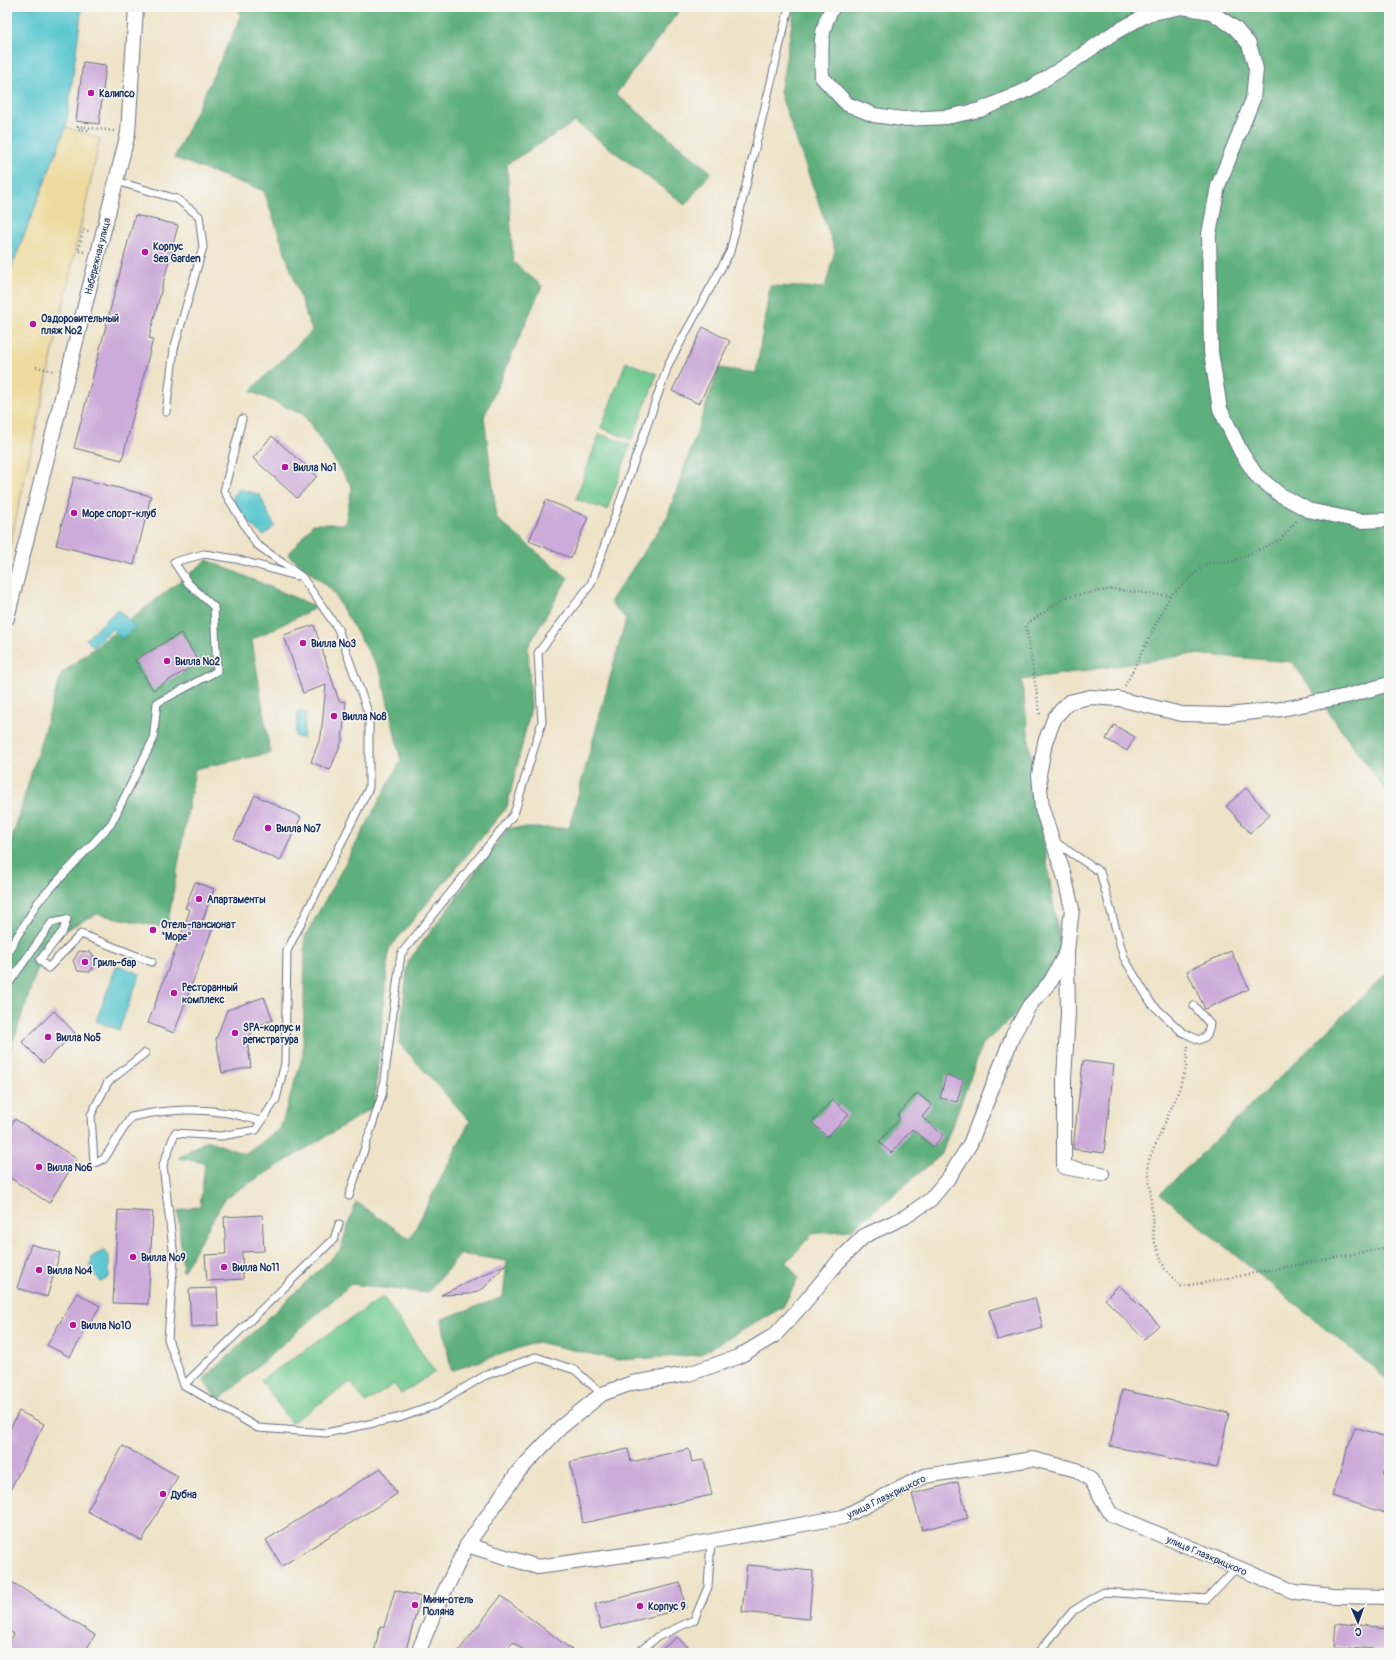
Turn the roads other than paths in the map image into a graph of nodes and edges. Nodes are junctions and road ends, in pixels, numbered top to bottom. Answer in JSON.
{"nodes":[{"id":1,"x":136,"y":7,"type":"edge"},
{"id":2,"x":789,"y":7,"type":"edge"},
{"id":3,"x":833,"y":7,"type":"edge"},
{"id":4,"x":116,"y":181,"type":"junction"},
{"id":5,"x":166,"y":412,"type":"dead end"},
{"id":6,"x":242,"y":418,"type":"dead end"},
{"id":7,"x":1389,"y":520,"type":"edge"},
{"id":8,"x":302,"y":577,"type":"junction"},
{"id":9,"x":7,"y":618,"type":"edge"},
{"id":10,"x":1389,"y":684,"type":"edge"},
{"id":11,"x":1053,"y":841,"type":"junction"},
{"id":12,"x":1067,"y":951,"type":"junction"},
{"id":13,"x":7,"y":953,"type":"edge"},
{"id":14,"x":152,"y":962,"type":"dead end"},
{"id":15,"x":7,"y":986,"type":"edge"},
{"id":16,"x":1194,"y":1006,"type":"dead end"},
{"id":17,"x":145,"y":1053,"type":"dead end"},
{"id":18,"x":262,"y":1122,"type":"junction"},
{"id":19,"x":1102,"y":1174,"type":"dead end"},
{"id":20,"x":349,"y":1196,"type":"dead end"},
{"id":21,"x":339,"y":1224,"type":"dead end"},
{"id":22,"x":184,"y":1385,"type":"junction"},
{"id":23,"x":602,"y":1394,"type":"junction"},
{"id":24,"x":711,"y":1541,"type":"junction"},
{"id":25,"x":467,"y":1545,"type":"junction"},
{"id":26,"x":1237,"y":1567,"type":"junction"},
{"id":27,"x":1389,"y":1598,"type":"edge"},
{"id":28,"x":418,"y":1653,"type":"edge"},
{"id":29,"x":638,"y":1653,"type":"edge"},
{"id":30,"x":1038,"y":1653,"type":"edge"}],
"edges":[{"from":1,"to":4,"type":"street","name":"Набережная улица"},
{"from":2,"to":20,"type":"lane"},
{"from":3,"to":7,"type":"street"},
{"from":4,"to":5,"type":"lane"},
{"from":4,"to":9,"type":"street","name":"Набережная улица"},
{"from":6,"to":8,"type":"lane"},
{"from":8,"to":13,"type":"lane"},
{"from":8,"to":18,"type":"lane"},
{"from":10,"to":11,"type":"street"},
{"from":11,"to":12,"type":"street"},
{"from":11,"to":16,"type":"lane"},
{"from":12,"to":19,"type":"street"},
{"from":12,"to":23,"type":"street"},
{"from":14,"to":15,"type":"lane"},
{"from":17,"to":18,"type":"lane"},
{"from":18,"to":22,"type":"lane"},
{"from":21,"to":22,"type":"lane"},
{"from":22,"to":23,"type":"lane"},
{"from":23,"to":25,"type":"street"},
{"from":24,"to":25,"type":"street","name":"улица Глазкрицкого"},
{"from":24,"to":26,"type":"street","name":"улица Глазкрицкого"},
{"from":24,"to":29,"type":"lane"},
{"from":25,"to":28,"type":"street"},
{"from":26,"to":27,"type":"street","name":"улица Глазкрицкого"},
{"from":26,"to":30,"type":"lane"}]}
